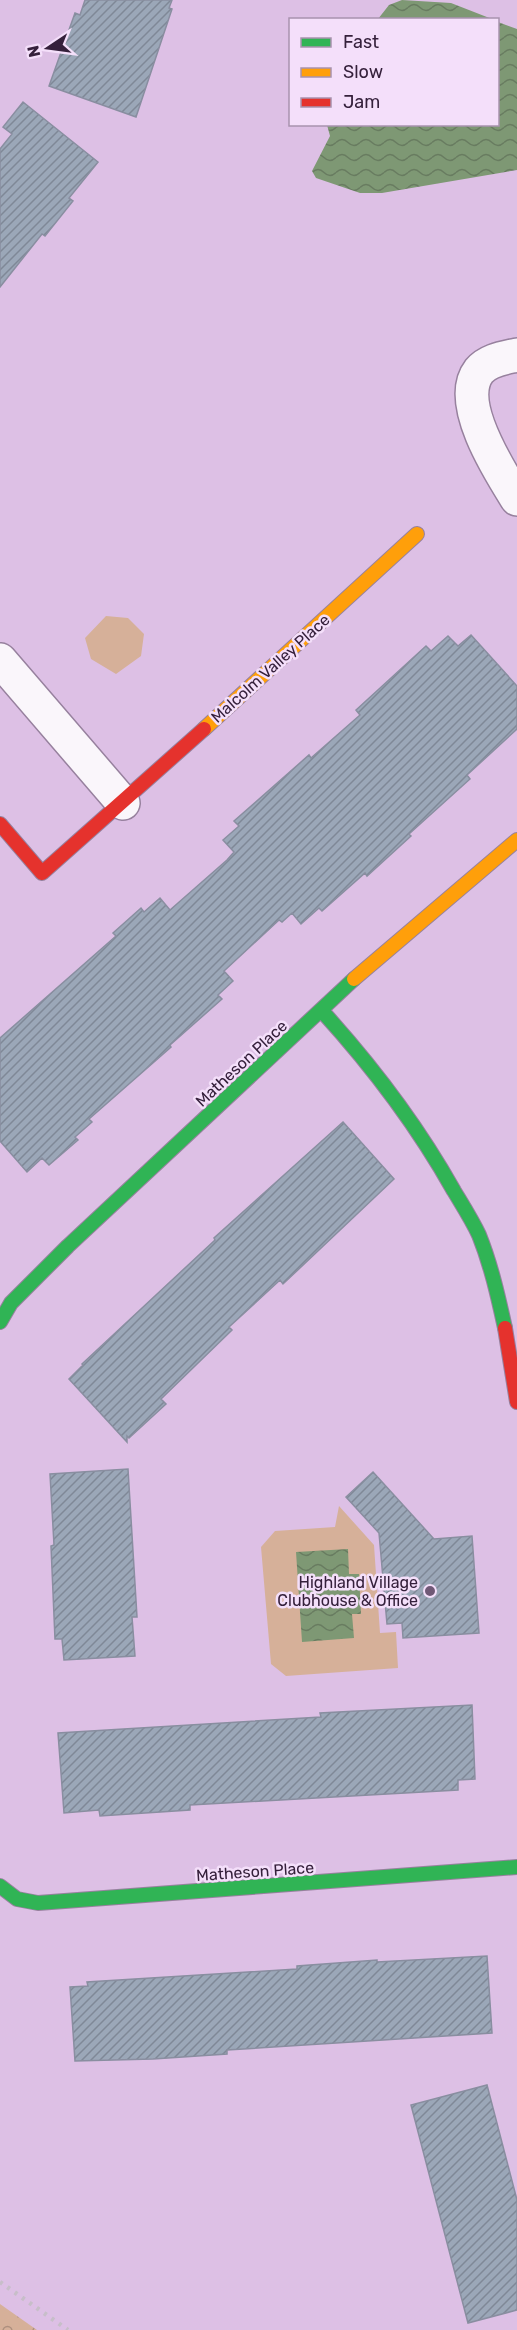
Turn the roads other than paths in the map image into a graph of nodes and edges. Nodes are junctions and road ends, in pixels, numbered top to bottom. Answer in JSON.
{"nodes":[{"id":1,"x":517,"y":355,"type":"edge"},
{"id":2,"x":517,"y":499,"type":"edge"},
{"id":3,"x":417,"y":534,"type":"dead end"},
{"id":4,"x":0,"y":660,"type":"edge"},
{"id":5,"x":123,"y":802,"type":"junction"},
{"id":6,"x":0,"y":824,"type":"edge"},
{"id":7,"x":517,"y":840,"type":"edge"},
{"id":8,"x":322,"y":1011,"type":"junction"},
{"id":9,"x":4,"y":1306,"type":"edge"},
{"id":10,"x":517,"y":1402,"type":"edge"},
{"id":11,"x":517,"y":1867,"type":"edge"},
{"id":12,"x":0,"y":1886,"type":"edge"}],
"edges":[{"from":1,"to":2,"type":"street"},
{"from":3,"to":5,"type":"street","name":"Malcolm Valley Place"},
{"from":4,"to":5,"type":"street"},
{"from":5,"to":6,"type":"street","name":"Malcolm Valley Place"},
{"from":7,"to":8,"type":"street","name":"Matheson Place"},
{"from":8,"to":9,"type":"street","name":"Matheson Place"},
{"from":8,"to":10,"type":"street"},
{"from":11,"to":12,"type":"street","name":"Matheson Place"}]}
